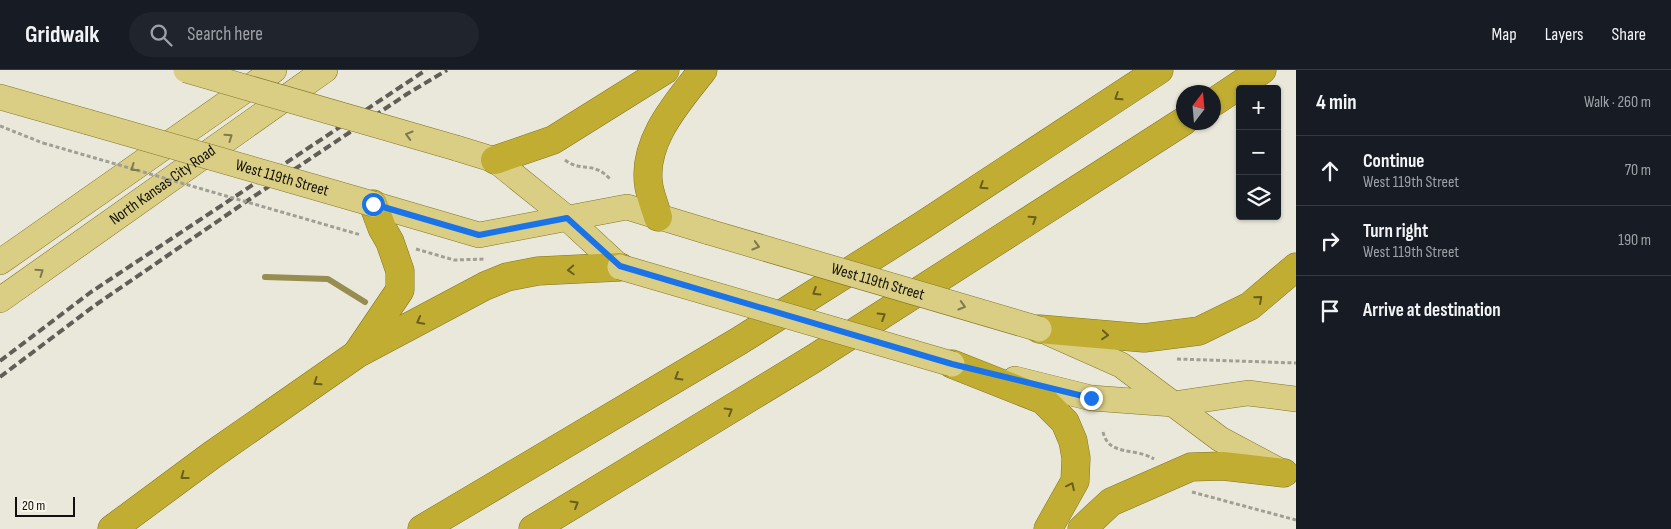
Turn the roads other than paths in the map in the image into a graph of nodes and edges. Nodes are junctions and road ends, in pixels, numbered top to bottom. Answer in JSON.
{"nodes":[{"id":1,"x":186,"y":70,"type":"edge"},
{"id":2,"x":274,"y":70,"type":"edge"},
{"id":3,"x":325,"y":70,"type":"edge"},
{"id":4,"x":665,"y":70,"type":"edge"},
{"id":5,"x":704,"y":70,"type":"edge"},
{"id":6,"x":1159,"y":70,"type":"edge"},
{"id":7,"x":1262,"y":70,"type":"edge"},
{"id":8,"x":0,"y":96,"type":"edge"},
{"id":9,"x":1221,"y":97,"type":"edge"},
{"id":10,"x":1176,"y":127,"type":"edge"},
{"id":11,"x":495,"y":160,"type":"junction"},
{"id":12,"x":373,"y":204,"type":"junction"},
{"id":13,"x":658,"y":217,"type":"junction"},
{"id":14,"x":567,"y":218,"type":"junction"},
{"id":15,"x":0,"y":262,"type":"edge"},
{"id":16,"x":620,"y":266,"type":"junction"},
{"id":17,"x":1296,"y":267,"type":"edge"},
{"id":18,"x":0,"y":300,"type":"edge"},
{"id":19,"x":1039,"y":329,"type":"junction"},
{"id":20,"x":357,"y":354,"type":"junction"},
{"id":21,"x":952,"y":364,"type":"junction"},
{"id":22,"x":1296,"y":399,"type":"edge"},
{"id":23,"x":1173,"y":404,"type":"junction"},
{"id":24,"x":1290,"y":475,"type":"edge"},
{"id":25,"x":112,"y":529,"type":"edge"},
{"id":26,"x":422,"y":529,"type":"edge"},
{"id":27,"x":533,"y":529,"type":"edge"},
{"id":28,"x":1048,"y":529,"type":"edge"},
{"id":29,"x":1082,"y":529,"type":"edge"}],
"edges":[{"from":11,"to":1,"type":"main road","one_way":true,"bridge":true},
{"from":2,"to":15,"type":"main road","name":"North Kansas City Road","one_way":true},
{"from":18,"to":3,"type":"main road","name":"North Kansas City Road","one_way":true},
{"from":4,"to":11,"type":"highway"},
{"from":5,"to":13,"type":"highway"},
{"from":6,"to":26,"type":"highway","one_way":true},
{"from":7,"to":9,"type":"highway"},
{"from":8,"to":12,"type":"main road","name":"West 119th Street","bridge":true},
{"from":27,"to":10,"type":"highway","one_way":true},
{"from":11,"to":14,"type":"main road"},
{"from":12,"to":14,"type":"main road","name":"West 119th Street"},
{"from":12,"to":20,"type":"highway"},
{"from":13,"to":14,"type":"main road","name":"West 119th Street"},
{"from":13,"to":19,"type":"main road","name":"West 119th Street","one_way":true,"bridge":true},
{"from":14,"to":16,"type":"main road"},
{"from":16,"to":20,"type":"highway","one_way":true},
{"from":16,"to":21,"type":"main road","bridge":true},
{"from":19,"to":17,"type":"highway","one_way":true},
{"from":19,"to":23,"type":"main road","name":"West 119th Street"},
{"from":20,"to":25,"type":"highway","one_way":true},
{"from":21,"to":23,"type":"main road"},
{"from":28,"to":21,"type":"highway","one_way":true},
{"from":22,"to":23,"type":"main road"},
{"from":23,"to":24,"type":"main road","name":"West 119th Street"},
{"from":24,"to":29,"type":"highway"}]}
